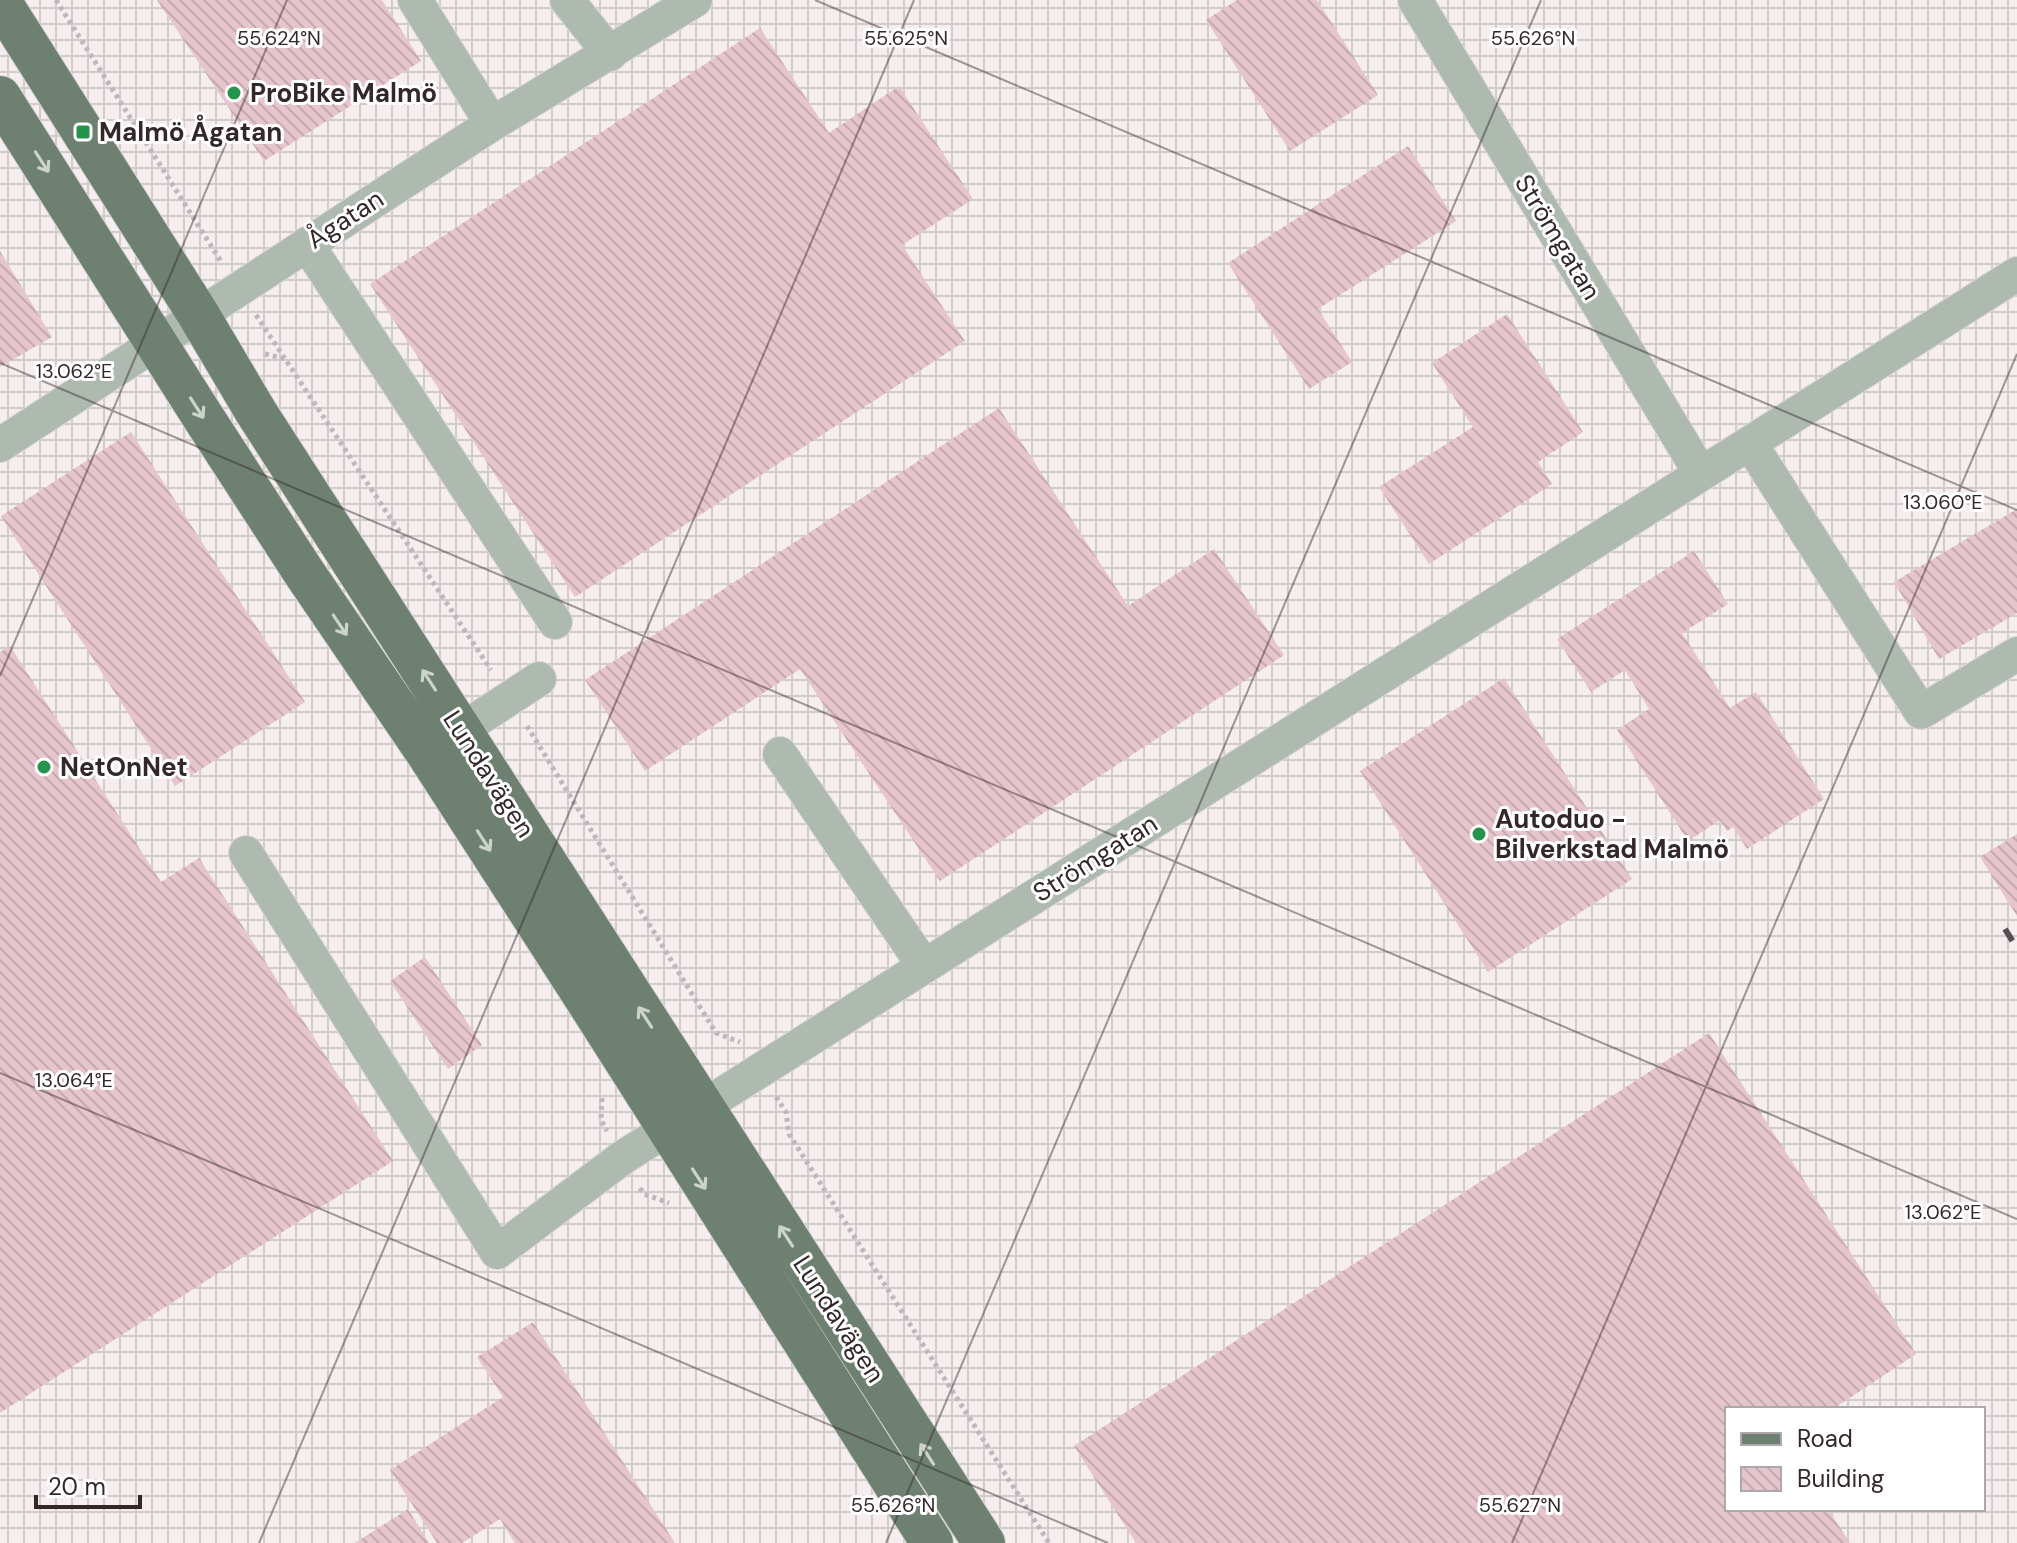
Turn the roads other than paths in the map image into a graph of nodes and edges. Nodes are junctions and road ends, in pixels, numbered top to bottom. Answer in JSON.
{"nodes":[{"id":1,"x":415,"y":0,"type":"edge"},
{"id":2,"x":567,"y":0,"type":"edge"},
{"id":3,"x":695,"y":0,"type":"edge"},
{"id":4,"x":1415,"y":0,"type":"edge"},
{"id":5,"x":0,"y":1,"type":"edge"},
{"id":6,"x":610,"y":54,"type":"junction"},
{"id":7,"x":0,"y":97,"type":"edge"},
{"id":8,"x":492,"y":124,"type":"junction"},
{"id":9,"x":307,"y":244,"type":"junction"},
{"id":10,"x":2017,"y":274,"type":"edge"},
{"id":11,"x":198,"y":314,"type":"junction"},
{"id":12,"x":155,"y":342,"type":"junction"},
{"id":13,"x":1750,"y":443,"type":"junction"},
{"id":14,"x":0,"y":445,"type":"edge"},
{"id":15,"x":1701,"y":474,"type":"junction"},
{"id":16,"x":555,"y":622,"type":"dead end"},
{"id":17,"x":2017,"y":654,"type":"edge"},
{"id":18,"x":539,"y":679,"type":"dead end"},
{"id":19,"x":461,"y":730,"type":"junction"},
{"id":20,"x":780,"y":754,"type":"dead end"},
{"id":21,"x":246,"y":853,"type":"dead end"},
{"id":22,"x":924,"y":966,"type":"junction"},
{"id":23,"x":703,"y":1107,"type":"junction"},
{"id":24,"x":668,"y":1130,"type":"junction"},
{"id":25,"x":932,"y":1543,"type":"edge"},
{"id":26,"x":984,"y":1543,"type":"edge"}],
"edges":[{"from":1,"to":8,"type":"street"},
{"from":2,"to":6,"type":"street"},
{"from":3,"to":6,"type":"street","name":"Ågatan"},
{"from":4,"to":15,"type":"street","name":"Strömgatan"},
{"from":5,"to":11,"type":"main road","name":"Lundavägen"},
{"from":6,"to":8,"type":"street","name":"Ågatan"},
{"from":7,"to":12,"type":"main road","name":"Lundavägen","one_way":true},
{"from":8,"to":9,"type":"street","name":"Ågatan"},
{"from":9,"to":11,"type":"street","name":"Ågatan"},
{"from":9,"to":16,"type":"street"},
{"from":10,"to":13,"type":"street","name":"Strömgatan"},
{"from":11,"to":12,"type":"street","name":"Ågatan"},
{"from":19,"to":11,"type":"main road","name":"Lundavägen","one_way":true},
{"from":12,"to":14,"type":"street","name":"Ågatan"},
{"from":12,"to":24,"type":"main road","name":"Lundavägen","one_way":true},
{"from":13,"to":15,"type":"street","name":"Strömgatan"},
{"from":13,"to":17,"type":"street"},
{"from":15,"to":22,"type":"street","name":"Strömgatan"},
{"from":18,"to":19,"type":"street"},
{"from":23,"to":19,"type":"main road","name":"Lundavägen","one_way":true},
{"from":20,"to":22,"type":"street"},
{"from":21,"to":24,"type":"street","name":"Strömgatan"},
{"from":22,"to":23,"type":"street","name":"Strömgatan"},
{"from":23,"to":24,"type":"street","name":"Strömgatan"},
{"from":26,"to":23,"type":"main road","name":"Lundavägen","one_way":true},
{"from":24,"to":25,"type":"main road","name":"Lundavägen","one_way":true}]}
